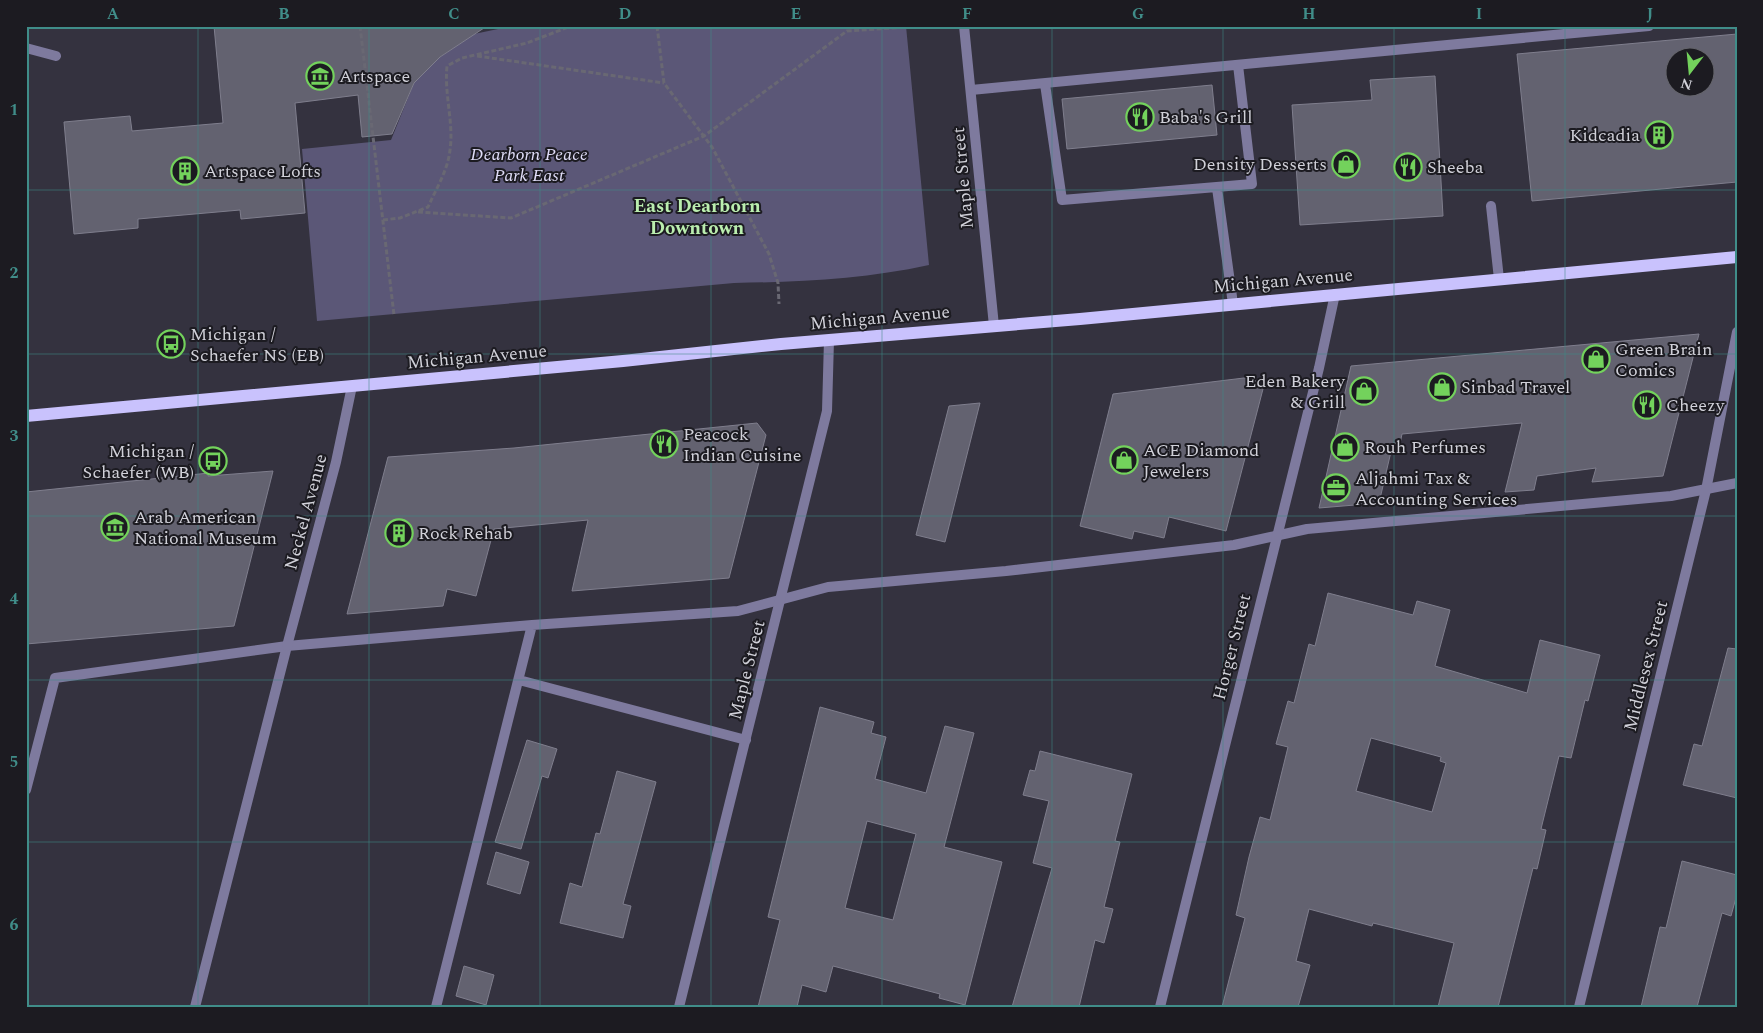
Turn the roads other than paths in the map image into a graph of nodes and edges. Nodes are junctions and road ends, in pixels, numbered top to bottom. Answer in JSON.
{"nodes":[{"id":1,"x":964,"y":26,"type":"edge"},
{"id":2,"x":1649,"y":26,"type":"edge"},
{"id":3,"x":26,"y":48,"type":"edge"},
{"id":4,"x":56,"y":56,"type":"dead end"},
{"id":5,"x":1238,"y":65,"type":"junction"},
{"id":6,"x":1045,"y":84,"type":"junction"},
{"id":7,"x":971,"y":90,"type":"junction"},
{"id":8,"x":1217,"y":188,"type":"junction"},
{"id":9,"x":1491,"y":206,"type":"dead end"},
{"id":10,"x":1737,"y":257,"type":"edge"},
{"id":11,"x":1499,"y":279,"type":"junction"},
{"id":12,"x":1335,"y":294,"type":"junction"},
{"id":13,"x":1233,"y":304,"type":"junction"},
{"id":14,"x":994,"y":326,"type":"junction"},
{"id":15,"x":1737,"y":332,"type":"edge"},
{"id":16,"x":829,"y":340,"type":"junction"},
{"id":17,"x":352,"y":386,"type":"junction"},
{"id":18,"x":26,"y":416,"type":"edge"},
{"id":19,"x":1737,"y":483,"type":"edge"},
{"id":20,"x":1706,"y":490,"type":"junction"},
{"id":21,"x":1276,"y":536,"type":"junction"},
{"id":22,"x":782,"y":598,"type":"junction"},
{"id":23,"x":532,"y":624,"type":"junction"},
{"id":24,"x":287,"y":646,"type":"junction"},
{"id":25,"x":519,"y":680,"type":"junction"},
{"id":26,"x":746,"y":740,"type":"junction"},
{"id":27,"x":26,"y":790,"type":"edge"},
{"id":28,"x":194,"y":1007,"type":"edge"},
{"id":29,"x":436,"y":1007,"type":"edge"},
{"id":30,"x":679,"y":1007,"type":"edge"},
{"id":31,"x":1160,"y":1007,"type":"edge"},
{"id":32,"x":1579,"y":1007,"type":"edge"}],
"edges":[{"from":1,"to":7,"type":"street","name":"Maple Street"},
{"from":2,"to":5,"type":"street"},
{"from":3,"to":4,"type":"street"},
{"from":5,"to":6,"type":"street"},
{"from":5,"to":8,"type":"street"},
{"from":6,"to":7,"type":"street"},
{"from":6,"to":8,"type":"street"},
{"from":7,"to":14,"type":"street","name":"Maple Street"},
{"from":8,"to":13,"type":"street"},
{"from":9,"to":11,"type":"street"},
{"from":10,"to":11,"type":"main road","name":"Michigan Avenue"},
{"from":11,"to":12,"type":"main road","name":"Michigan Avenue"},
{"from":12,"to":13,"type":"main road","name":"Michigan Avenue"},
{"from":12,"to":21,"type":"street","name":"Horger Street"},
{"from":13,"to":14,"type":"main road","name":"Michigan Avenue"},
{"from":14,"to":16,"type":"main road","name":"Michigan Avenue"},
{"from":15,"to":20,"type":"street","name":"Middlesex Street"},
{"from":16,"to":17,"type":"main road","name":"Michigan Avenue"},
{"from":16,"to":22,"type":"street","name":"Maple Street"},
{"from":17,"to":18,"type":"main road","name":"Michigan Avenue"},
{"from":17,"to":24,"type":"street","name":"Neckel Avenue"},
{"from":19,"to":20,"type":"street"},
{"from":20,"to":21,"type":"street"},
{"from":20,"to":32,"type":"street","name":"Middlesex Street"},
{"from":21,"to":22,"type":"street"},
{"from":21,"to":31,"type":"street","name":"Horger Street"},
{"from":22,"to":23,"type":"street"},
{"from":22,"to":26,"type":"street","name":"Maple Street"},
{"from":23,"to":24,"type":"street"},
{"from":23,"to":25,"type":"street"},
{"from":24,"to":27,"type":"street"},
{"from":24,"to":28,"type":"street","name":"Neckel Avenue"},
{"from":25,"to":26,"type":"street"},
{"from":25,"to":29,"type":"street"},
{"from":26,"to":30,"type":"street","name":"Maple Street"}]}
